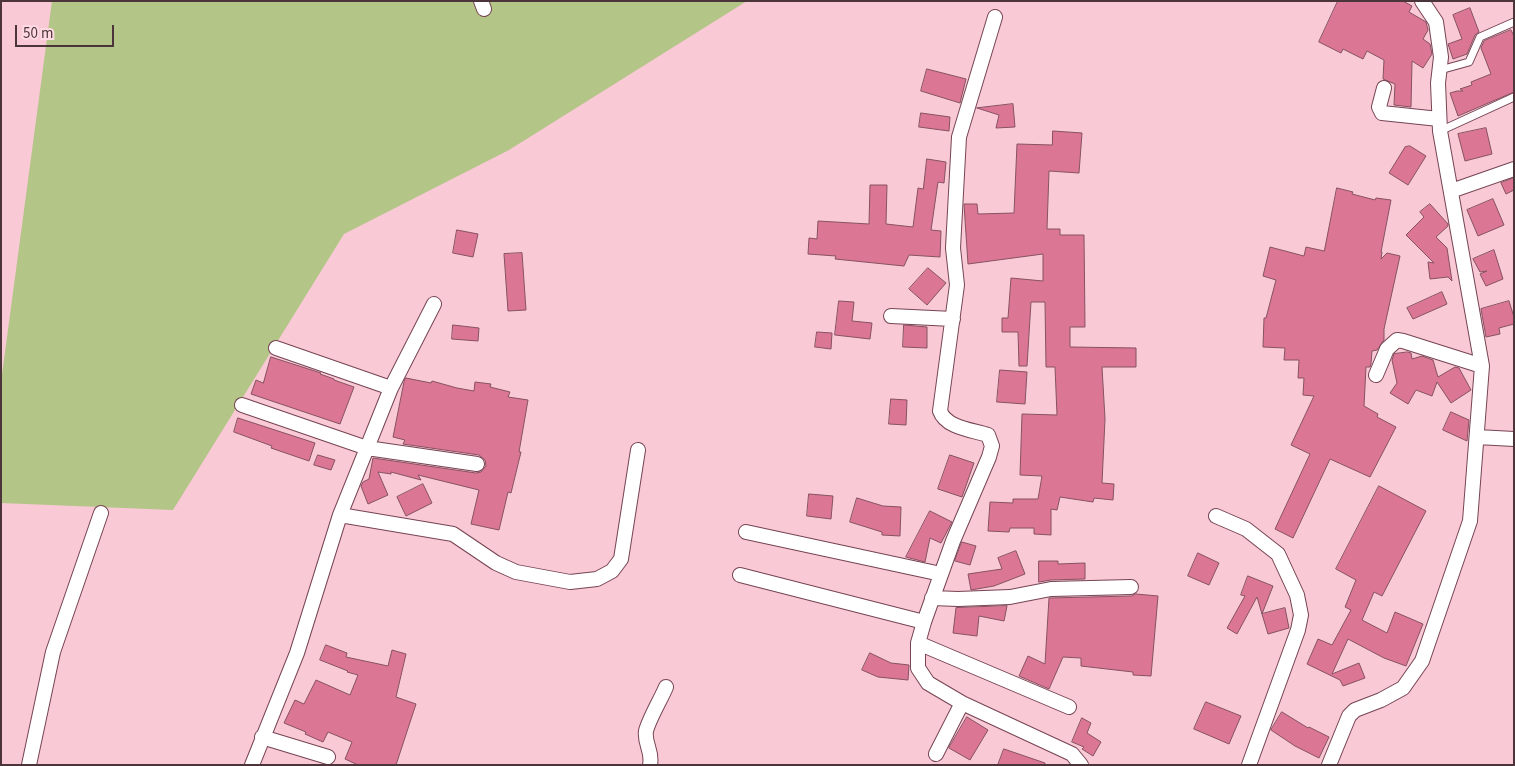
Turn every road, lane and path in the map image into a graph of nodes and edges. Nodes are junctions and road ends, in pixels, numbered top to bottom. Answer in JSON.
{"nodes":[{"id":1,"x":1422,"y":1,"type":"edge"},
{"id":2,"x":995,"y":17,"type":"dead end"},
{"id":3,"x":1514,"y":22,"type":"edge"},
{"id":4,"x":1439,"y":70,"type":"junction"},
{"id":5,"x":1384,"y":88,"type":"dead end"},
{"id":6,"x":1514,"y":97,"type":"edge"},
{"id":7,"x":1440,"y":125,"type":"junction"},
{"id":8,"x":1514,"y":169,"type":"edge"},
{"id":9,"x":1451,"y":191,"type":"junction"},
{"id":10,"x":434,"y":304,"type":"dead end"},
{"id":11,"x":892,"y":316,"type":"dead end"},
{"id":12,"x":953,"y":319,"type":"junction"},
{"id":13,"x":276,"y":348,"type":"dead end"},
{"id":14,"x":1482,"y":366,"type":"junction"},
{"id":15,"x":1376,"y":375,"type":"dead end"},
{"id":16,"x":390,"y":388,"type":"junction"},
{"id":17,"x":242,"y":405,"type":"dead end"},
{"id":18,"x":1477,"y":437,"type":"junction"},
{"id":19,"x":1514,"y":439,"type":"edge"},
{"id":20,"x":367,"y":448,"type":"junction"},
{"id":21,"x":638,"y":450,"type":"dead end"},
{"id":22,"x":478,"y":464,"type":"dead end"},
{"id":23,"x":102,"y":513,"type":"dead end"},
{"id":24,"x":340,"y":515,"type":"junction"},
{"id":25,"x":1216,"y":516,"type":"dead end"},
{"id":26,"x":746,"y":532,"type":"dead end"},
{"id":27,"x":941,"y":574,"type":"junction"},
{"id":28,"x":740,"y":575,"type":"dead end"},
{"id":29,"x":1131,"y":587,"type":"dead end"},
{"id":30,"x":932,"y":598,"type":"junction"},
{"id":31,"x":924,"y":622,"type":"junction"},
{"id":32,"x":918,"y":643,"type":"junction"},
{"id":33,"x":666,"y":688,"type":"dead end"},
{"id":34,"x":962,"y":702,"type":"junction"},
{"id":35,"x":1069,"y":707,"type":"dead end"},
{"id":36,"x":262,"y":737,"type":"junction"},
{"id":37,"x":936,"y":754,"type":"dead end"},
{"id":38,"x":328,"y":757,"type":"dead end"},
{"id":39,"x":30,"y":765,"type":"edge"},
{"id":40,"x":252,"y":765,"type":"edge"},
{"id":41,"x":650,"y":765,"type":"edge"},
{"id":42,"x":1082,"y":765,"type":"edge"},
{"id":43,"x":1248,"y":765,"type":"edge"},
{"id":44,"x":1330,"y":765,"type":"edge"}],
"edges":[{"from":1,"to":4,"type":"street"},
{"from":2,"to":12,"type":"street"},
{"from":3,"to":4,"type":"lane"},
{"from":4,"to":7,"type":"street"},
{"from":5,"to":7,"type":"street"},
{"from":6,"to":7,"type":"lane"},
{"from":7,"to":9,"type":"street"},
{"from":8,"to":9,"type":"street"},
{"from":9,"to":14,"type":"street"},
{"from":10,"to":16,"type":"street"},
{"from":11,"to":12,"type":"street"},
{"from":12,"to":27,"type":"street"},
{"from":13,"to":16,"type":"street"},
{"from":14,"to":15,"type":"street"},
{"from":14,"to":18,"type":"street"},
{"from":16,"to":20,"type":"street"},
{"from":17,"to":20,"type":"street"},
{"from":18,"to":19,"type":"street"},
{"from":18,"to":44,"type":"street"},
{"from":20,"to":22,"type":"street"},
{"from":20,"to":24,"type":"street"},
{"from":21,"to":24,"type":"street"},
{"from":23,"to":39,"type":"street"},
{"from":24,"to":36,"type":"street"},
{"from":25,"to":43,"type":"street"},
{"from":26,"to":27,"type":"street"},
{"from":27,"to":30,"type":"street"},
{"from":28,"to":31,"type":"street"},
{"from":29,"to":30,"type":"street"},
{"from":30,"to":31,"type":"street"},
{"from":31,"to":32,"type":"street"},
{"from":32,"to":34,"type":"street"},
{"from":32,"to":35,"type":"street"},
{"from":33,"to":41,"type":"street"},
{"from":34,"to":37,"type":"street"},
{"from":34,"to":42,"type":"street"},
{"from":36,"to":38,"type":"street"},
{"from":36,"to":40,"type":"street"}]}
